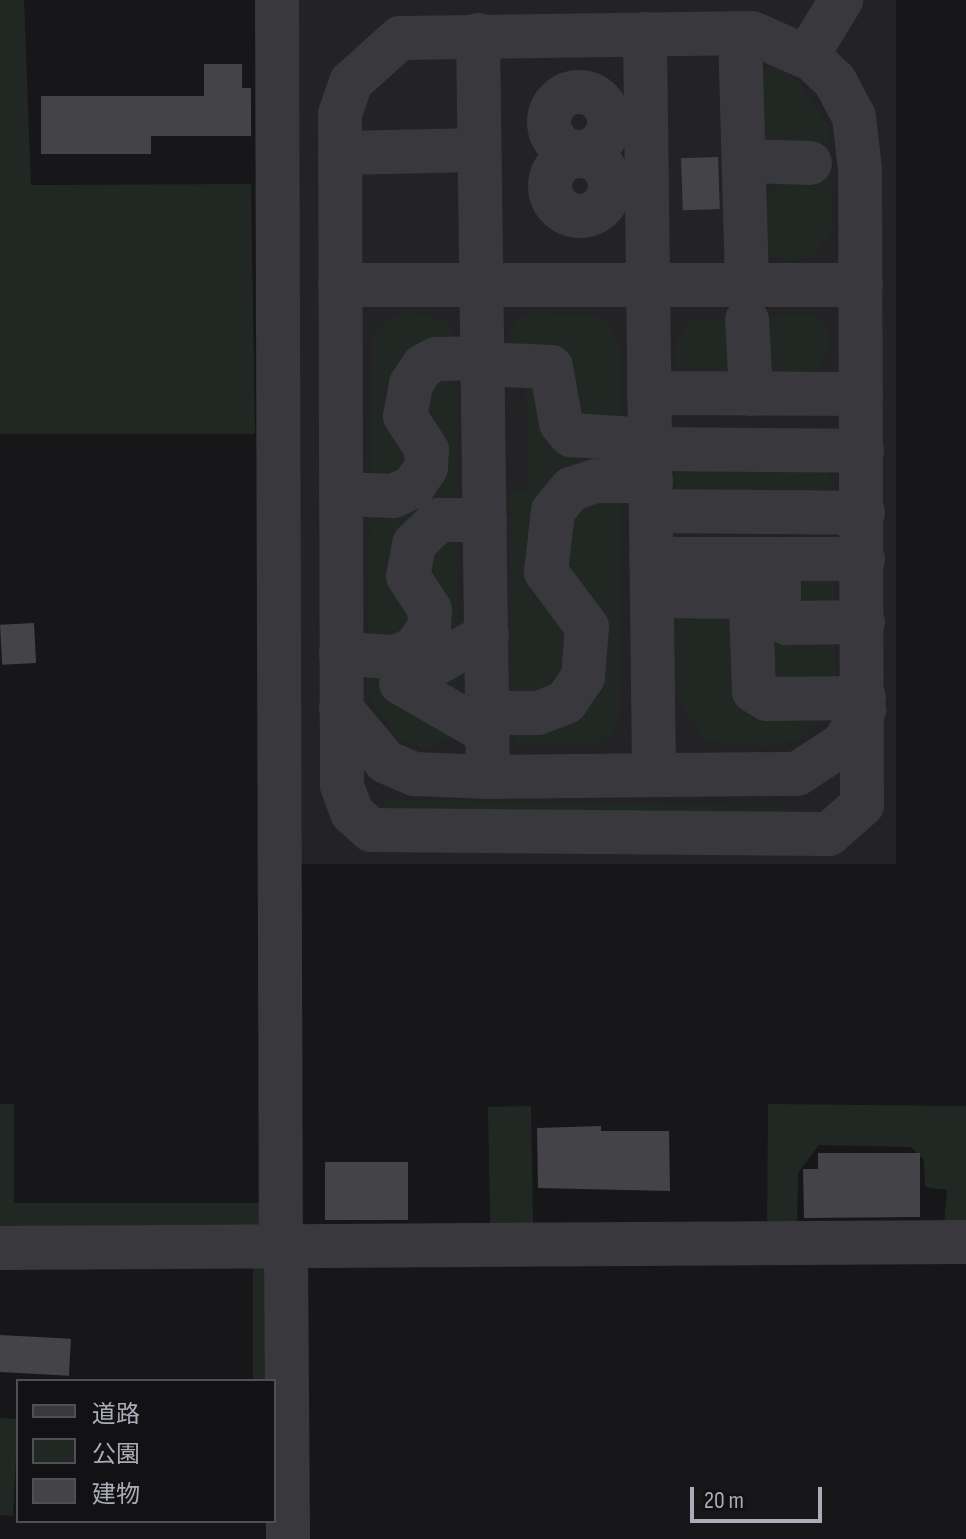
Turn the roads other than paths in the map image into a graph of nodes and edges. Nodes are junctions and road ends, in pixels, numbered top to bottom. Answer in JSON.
{"nodes":[{"id":1,"x":277,"y":0,"type":"edge"},
{"id":2,"x":841,"y":0,"type":"edge"},
{"id":3,"x":740,"y":33,"type":"junction"},
{"id":4,"x":578,"y":34,"type":"junction"},
{"id":5,"x":645,"y":34,"type":"junction"},
{"id":6,"x":478,"y":35,"type":"junction"},
{"id":7,"x":807,"y":56,"type":"junction"},
{"id":8,"x":340,"y":153,"type":"junction"},
{"id":9,"x":744,"y":161,"type":"junction"},
{"id":10,"x":810,"y":163,"type":"dead end"},
{"id":11,"x":480,"y":165,"type":"junction"},
{"id":12,"x":340,"y":285,"type":"junction"},
{"id":13,"x":481,"y":285,"type":"junction"},
{"id":14,"x":648,"y":285,"type":"junction"},
{"id":15,"x":861,"y":285,"type":"junction"},
{"id":16,"x":747,"y":303,"type":"junction"},
{"id":17,"x":482,"y":361,"type":"junction"},
{"id":18,"x":649,"y":393,"type":"junction"},
{"id":19,"x":751,"y":394,"type":"junction"},
{"id":20,"x":861,"y":394,"type":"junction"},
{"id":21,"x":862,"y":451,"type":"junction"},
{"id":22,"x":650,"y":470,"type":"junction"},
{"id":23,"x":341,"y":494,"type":"junction"},
{"id":24,"x":863,"y":513,"type":"junction"},
{"id":25,"x":485,"y":520,"type":"junction"},
{"id":26,"x":779,"y":559,"type":"junction"},
{"id":27,"x":863,"y":559,"type":"junction"},
{"id":28,"x":652,"y":577,"type":"junction"},
{"id":29,"x":863,"y":622,"type":"junction"},
{"id":30,"x":487,"y":635,"type":"junction"},
{"id":31,"x":341,"y":654,"type":"junction"},
{"id":32,"x":864,"y":704,"type":"junction"},
{"id":33,"x":341,"y":708,"type":"junction"},
{"id":34,"x":487,"y":723,"type":"junction"},
{"id":35,"x":654,"y":775,"type":"junction"},
{"id":36,"x":488,"y":777,"type":"junction"},
{"id":37,"x":966,"y":1242,"type":"edge"},
{"id":38,"x":0,"y":1248,"type":"edge"},
{"id":39,"x":284,"y":1249,"type":"junction"},
{"id":40,"x":288,"y":1539,"type":"edge"}],
"edges":[{"from":1,"to":39,"type":"street"},
{"from":2,"to":7,"type":"street"},
{"from":3,"to":5,"type":"street"},
{"from":3,"to":7,"type":"street"},
{"from":3,"to":9,"type":"street"},
{"from":4,"to":5,"type":"street"},
{"from":4,"to":6,"type":"street"},
{"from":4,"to":11,"type":"street"},
{"from":5,"to":14,"type":"street"},
{"from":6,"to":8,"type":"street"},
{"from":6,"to":11,"type":"street"},
{"from":7,"to":15,"type":"street"},
{"from":8,"to":11,"type":"street"},
{"from":8,"to":12,"type":"street"},
{"from":9,"to":10,"type":"street"},
{"from":9,"to":16,"type":"street"},
{"from":11,"to":13,"type":"street"},
{"from":12,"to":13,"type":"street"},
{"from":12,"to":23,"type":"street"},
{"from":13,"to":14,"type":"street"},
{"from":13,"to":17,"type":"street"},
{"from":14,"to":16,"type":"street"},
{"from":14,"to":18,"type":"street"},
{"from":15,"to":16,"type":"street"},
{"from":15,"to":20,"type":"street"},
{"from":16,"to":19,"type":"street"},
{"from":17,"to":22,"type":"street"},
{"from":17,"to":23,"type":"street"},
{"from":17,"to":25,"type":"street"},
{"from":18,"to":19,"type":"street"},
{"from":18,"to":22,"type":"street"},
{"from":19,"to":20,"type":"street"},
{"from":20,"to":21,"type":"street"},
{"from":21,"to":22,"type":"street"},
{"from":21,"to":24,"type":"street"},
{"from":22,"to":24,"type":"street"},
{"from":22,"to":28,"type":"street"},
{"from":22,"to":34,"type":"street"},
{"from":23,"to":31,"type":"street"},
{"from":24,"to":27,"type":"street"},
{"from":25,"to":30,"type":"street"},
{"from":25,"to":31,"type":"street"},
{"from":26,"to":27,"type":"street"},
{"from":26,"to":28,"type":"street"},
{"from":26,"to":29,"type":"street"},
{"from":27,"to":29,"type":"street"},
{"from":28,"to":32,"type":"street"},
{"from":28,"to":35,"type":"street"},
{"from":29,"to":32,"type":"street"},
{"from":30,"to":34,"type":"street"},
{"from":30,"to":34,"type":"street"},
{"from":31,"to":33,"type":"street"},
{"from":32,"to":33,"type":"street"},
{"from":32,"to":35,"type":"street"},
{"from":33,"to":36,"type":"street"},
{"from":34,"to":36,"type":"street"},
{"from":35,"to":36,"type":"street"},
{"from":37,"to":39,"type":"street"},
{"from":38,"to":39,"type":"street"},
{"from":39,"to":40,"type":"street"}]}
